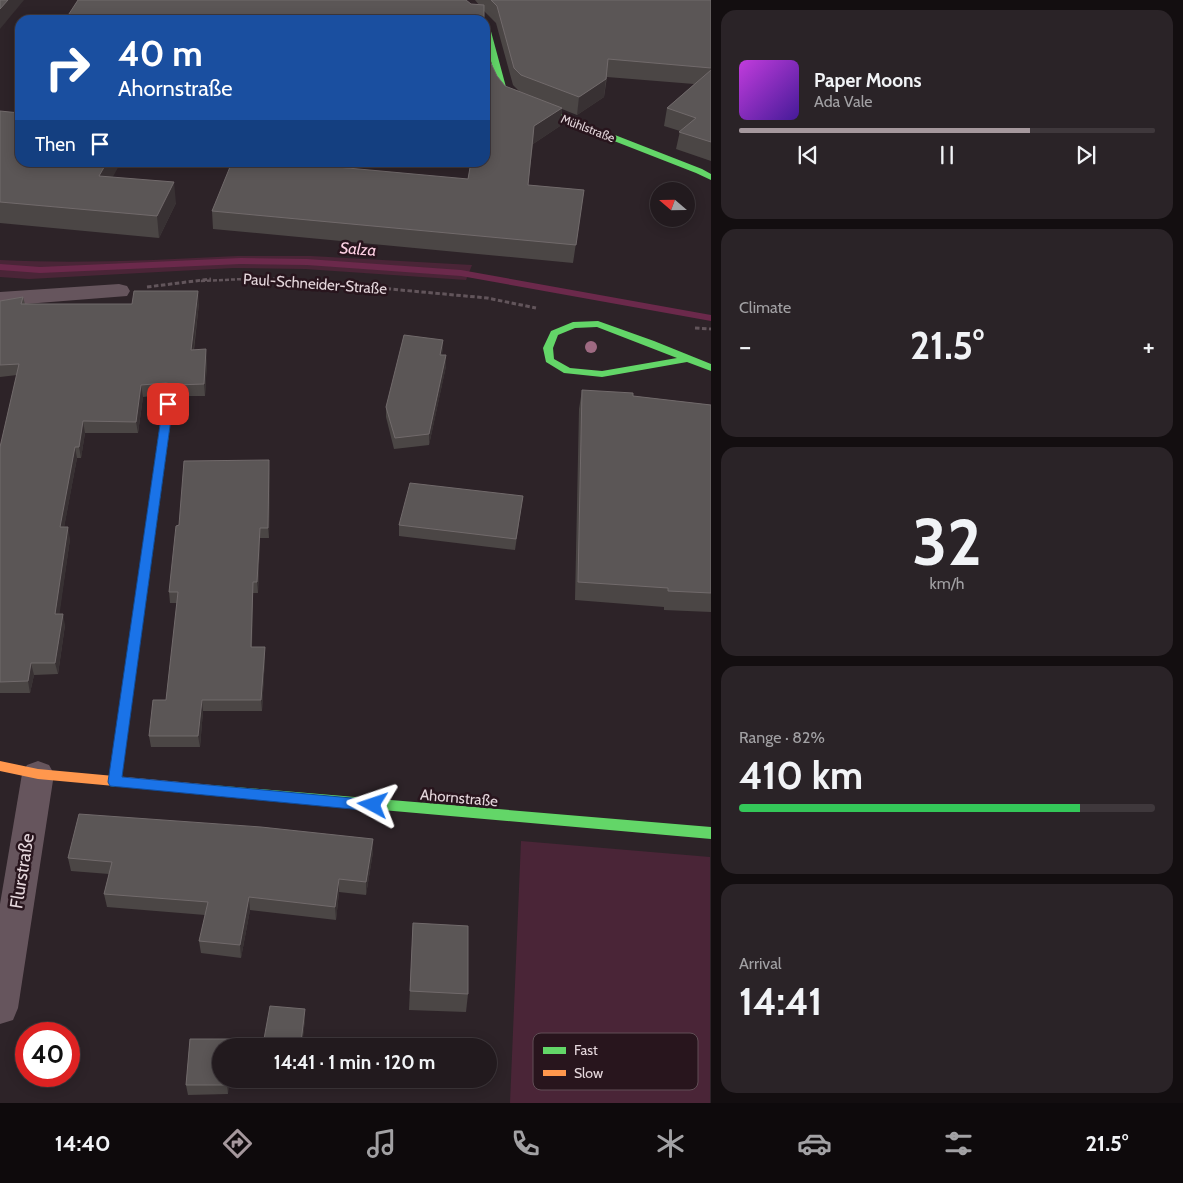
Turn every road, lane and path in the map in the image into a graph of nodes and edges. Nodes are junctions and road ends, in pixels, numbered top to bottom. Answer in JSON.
{"nodes":[{"id":1,"x":490,"y":50,"type":"edge"},
{"id":2,"x":710,"y":178,"type":"edge"},
{"id":3,"x":120,"y":290,"type":"joint"},
{"id":4,"x":0,"y":299,"type":"edge"},
{"id":5,"x":598,"y":324,"type":"junction"},
{"id":6,"x":686,"y":360,"type":"junction"},
{"id":7,"x":710,"y":368,"type":"edge"},
{"id":8,"x":168,"y":404,"type":"dead end"},
{"id":9,"x":0,"y":766,"type":"edge"},
{"id":10,"x":38,"y":774,"type":"junction"},
{"id":11,"x":115,"y":782,"type":"junction"},
{"id":12,"x":710,"y":833,"type":"edge"},
{"id":13,"x":0,"y":1008,"type":"edge"}],
"edges":[{"from":1,"to":2,"type":"street","name":"Mühlstraße"},
{"from":3,"to":4,"type":"street"},
{"from":3,"to":5,"type":"path","name":"Paul-Schneider-Straße"},
{"from":5,"to":6,"type":"street"},
{"from":5,"to":6,"type":"street"},
{"from":6,"to":7,"type":"street"},
{"from":8,"to":11,"type":"street"},
{"from":9,"to":10,"type":"street"},
{"from":10,"to":11,"type":"street","name":"Ahornstraße"},
{"from":10,"to":13,"type":"street","name":"Flurstraße"},
{"from":11,"to":12,"type":"street","name":"Ahornstraße"}]}
